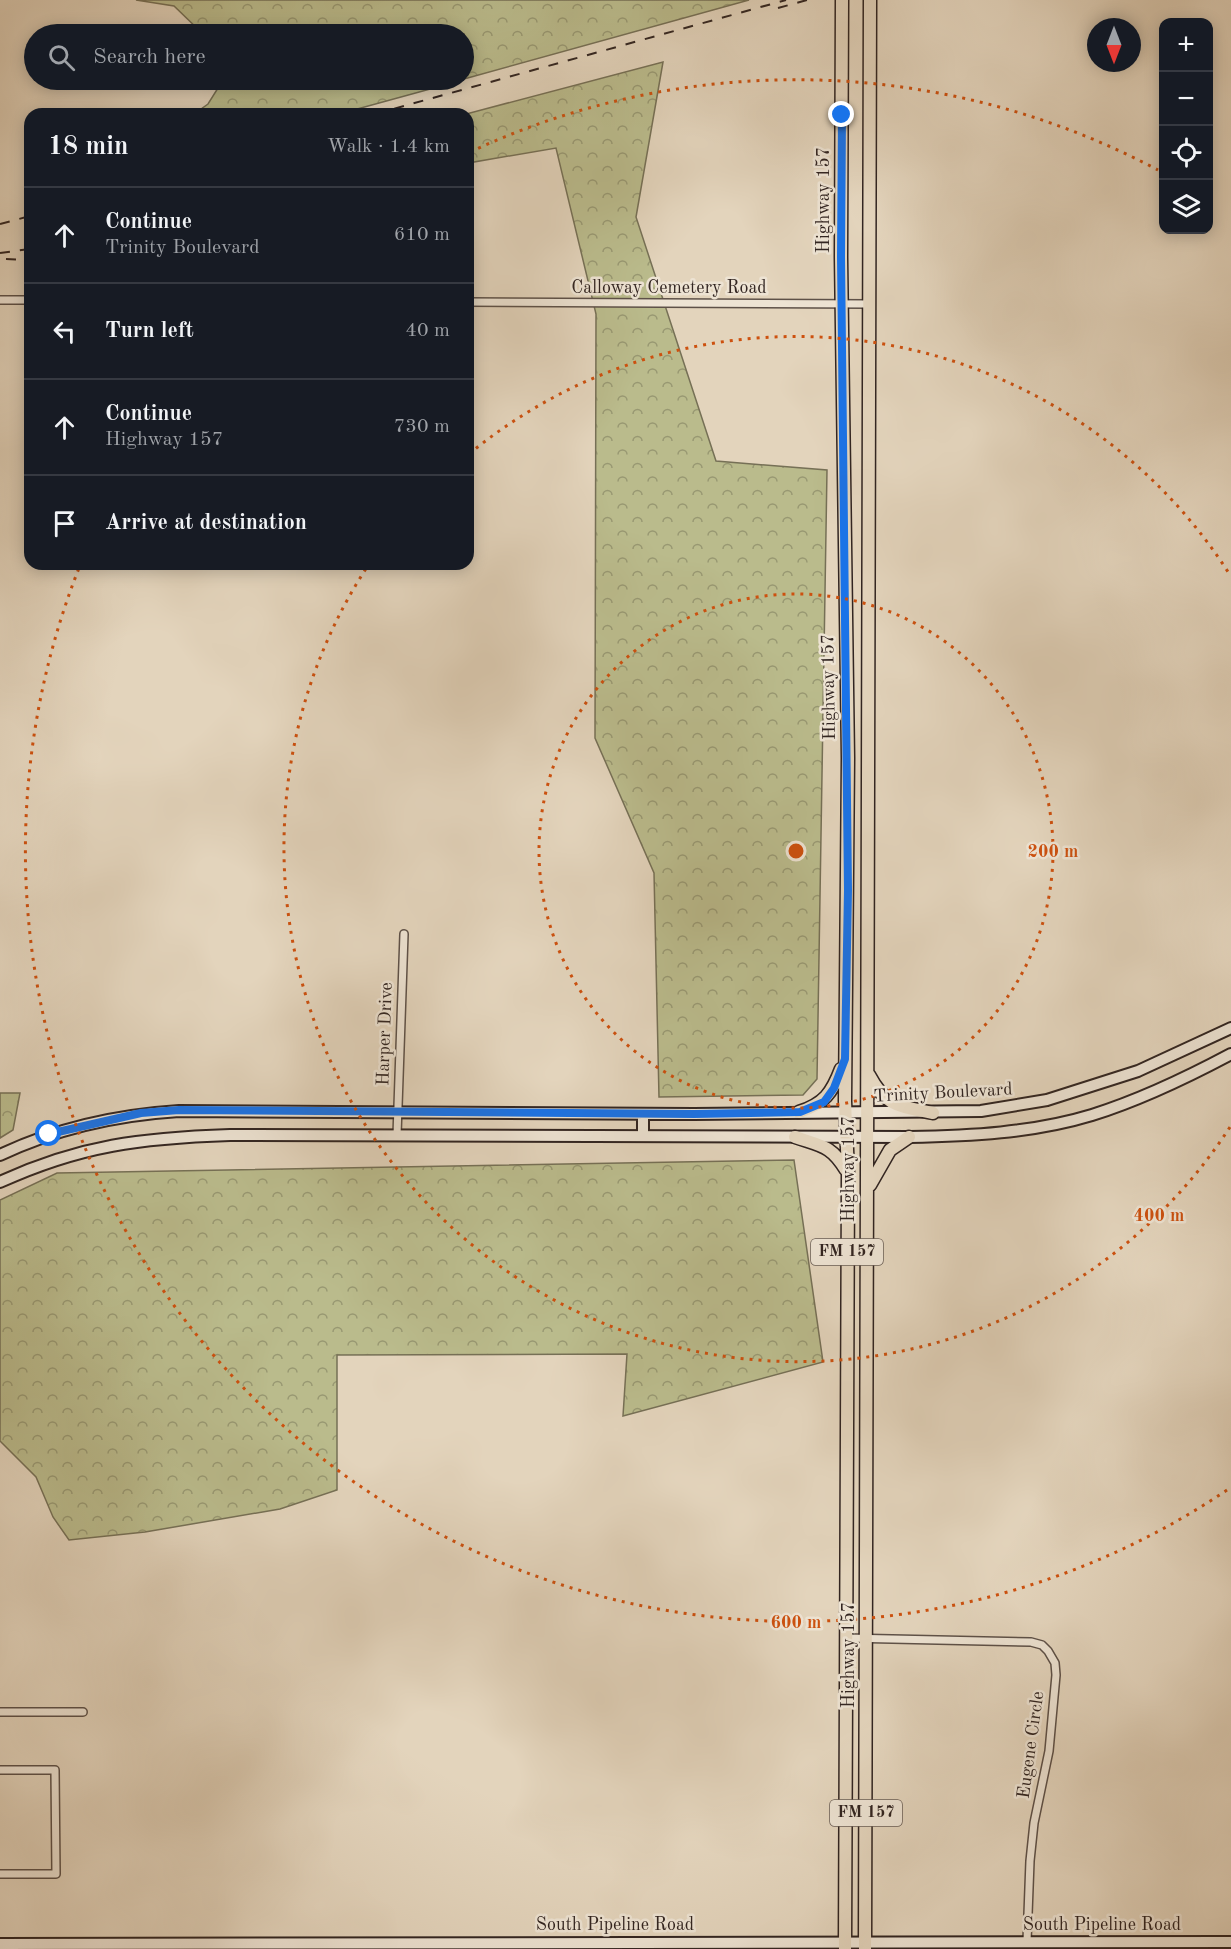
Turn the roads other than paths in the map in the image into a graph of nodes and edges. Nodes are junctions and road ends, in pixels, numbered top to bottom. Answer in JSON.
{"nodes":[{"id":1,"x":842,"y":0,"type":"edge"},
{"id":2,"x":870,"y":0,"type":"edge"},
{"id":3,"x":0,"y":300,"type":"edge"},
{"id":4,"x":24,"y":300,"type":"edge"},
{"id":5,"x":474,"y":303,"type":"edge"},
{"id":6,"x":842,"y":304,"type":"junction"},
{"id":7,"x":869,"y":304,"type":"junction"},
{"id":8,"x":848,"y":772,"type":"junction"},
{"id":9,"x":869,"y":773,"type":"junction"},
{"id":10,"x":404,"y":934,"type":"dead end"},
{"id":11,"x":1231,"y":1028,"type":"edge"},
{"id":12,"x":1231,"y":1054,"type":"edge"},
{"id":13,"x":845,"y":1059,"type":"junction"},
{"id":14,"x":867,"y":1072,"type":"junction"},
{"id":15,"x":398,"y":1112,"type":"junction"},
{"id":16,"x":800,"y":1112,"type":"junction"},
{"id":17,"x":845,"y":1112,"type":"junction"},
{"id":18,"x":867,"y":1113,"type":"junction"},
{"id":19,"x":933,"y":1113,"type":"junction"},
{"id":20,"x":643,"y":1114,"type":"junction"},
{"id":21,"x":397,"y":1136,"type":"junction"},
{"id":22,"x":643,"y":1136,"type":"junction"},
{"id":23,"x":845,"y":1136,"type":"junction"},
{"id":24,"x":867,"y":1136,"type":"junction"},
{"id":25,"x":795,"y":1137,"type":"junction"},
{"id":26,"x":909,"y":1137,"type":"junction"},
{"id":27,"x":0,"y":1155,"type":"edge"},
{"id":28,"x":848,"y":1173,"type":"junction"},
{"id":29,"x":0,"y":1182,"type":"edge"},
{"id":30,"x":868,"y":1189,"type":"junction"},
{"id":31,"x":846,"y":1638,"type":"junction"},
{"id":32,"x":868,"y":1638,"type":"junction"},
{"id":33,"x":0,"y":1712,"type":"edge"},
{"id":34,"x":83,"y":1712,"type":"dead end"},
{"id":35,"x":0,"y":1770,"type":"edge"},
{"id":36,"x":0,"y":1874,"type":"edge"},
{"id":37,"x":1027,"y":1941,"type":"junction"},
{"id":38,"x":1231,"y":1942,"type":"edge"},
{"id":39,"x":0,"y":1944,"type":"edge"},
{"id":40,"x":541,"y":1945,"type":"edge"},
{"id":41,"x":845,"y":1945,"type":"edge"},
{"id":42,"x":865,"y":1945,"type":"edge"},
{"id":43,"x":54,"y":1946,"type":"edge"},
{"id":44,"x":207,"y":1946,"type":"edge"}],
"edges":[{"from":1,"to":6,"type":"main road","name":"Highway 157","number":"FM 157"},
{"from":2,"to":7,"type":"main road","name":"Highway 157","number":"FM 157"},
{"from":3,"to":4,"type":"street"},
{"from":5,"to":6,"type":"street","name":"Calloway Cemetery Road"},
{"from":6,"to":7,"type":"street","name":"Calloway Cemetery Road"},
{"from":6,"to":8,"type":"main road","name":"Highway 157","number":"FM 157"},
{"from":7,"to":9,"type":"main road","name":"Highway 157","number":"FM 157"},
{"from":8,"to":9,"type":"main road"},
{"from":8,"to":13,"type":"main road","name":"Highway 157","number":"FM 157"},
{"from":9,"to":14,"type":"main road","name":"Highway 157","number":"FM 157"},
{"from":10,"to":15,"type":"street","name":"Harper Drive"},
{"from":11,"to":19,"type":"main road","name":"Trinity Boulevard"},
{"from":12,"to":26,"type":"main road"},
{"from":13,"to":16,"type":"main road"},
{"from":13,"to":17,"type":"main road","name":"Highway 157","number":"FM 157"},
{"from":14,"to":18,"type":"main road","name":"Highway 157","number":"FM 157"},
{"from":14,"to":19,"type":"main road"},
{"from":15,"to":20,"type":"main road","name":"Trinity Boulevard"},
{"from":15,"to":21,"type":"street","name":"Harper Drive"},
{"from":15,"to":27,"type":"main road","name":"Trinity Boulevard"},
{"from":16,"to":17,"type":"main road","name":"Trinity Boulevard"},
{"from":16,"to":20,"type":"main road","name":"Trinity Boulevard"},
{"from":17,"to":18,"type":"main road","name":"Trinity Boulevard"},
{"from":17,"to":23,"type":"main road","name":"Highway 157","number":"FM 157"},
{"from":18,"to":19,"type":"main road","name":"Trinity Boulevard"},
{"from":18,"to":24,"type":"main road","name":"Highway 157","number":"FM 157"},
{"from":20,"to":22,"type":"main road"},
{"from":21,"to":22,"type":"main road"},
{"from":21,"to":29,"type":"main road"},
{"from":22,"to":25,"type":"main road"},
{"from":23,"to":24,"type":"main road"},
{"from":23,"to":25,"type":"main road"},
{"from":23,"to":28,"type":"main road","name":"Highway 157","number":"FM 157"},
{"from":24,"to":26,"type":"main road"},
{"from":24,"to":30,"type":"main road","name":"Highway 157","number":"FM 157"},
{"from":25,"to":28,"type":"main road"},
{"from":26,"to":30,"type":"main road"},
{"from":28,"to":31,"type":"main road","name":"Highway 157","number":"FM 157"},
{"from":30,"to":32,"type":"main road","name":"Highway 157","number":"FM 157"},
{"from":31,"to":32,"type":"street","name":"Eugene Circle"},
{"from":31,"to":41,"type":"main road","name":"Highway 157","number":"FM 157"},
{"from":32,"to":37,"type":"street","name":"Eugene Circle"},
{"from":32,"to":42,"type":"main road","name":"Highway 157","number":"FM 157"},
{"from":33,"to":34,"type":"street"},
{"from":35,"to":36,"type":"street"},
{"from":37,"to":38,"type":"main road","name":"South Pipeline Road"},
{"from":37,"to":42,"type":"main road","name":"South Pipeline Road"},
{"from":39,"to":43,"type":"main road","name":"South Pipeline Road"},
{"from":40,"to":41,"type":"main road","name":"South Pipeline Road"},
{"from":40,"to":44,"type":"main road","name":"South Pipeline Road"},
{"from":41,"to":42,"type":"main road","name":"South Pipeline Road"},
{"from":43,"to":44,"type":"main road","name":"South Pipeline Road"}]}
